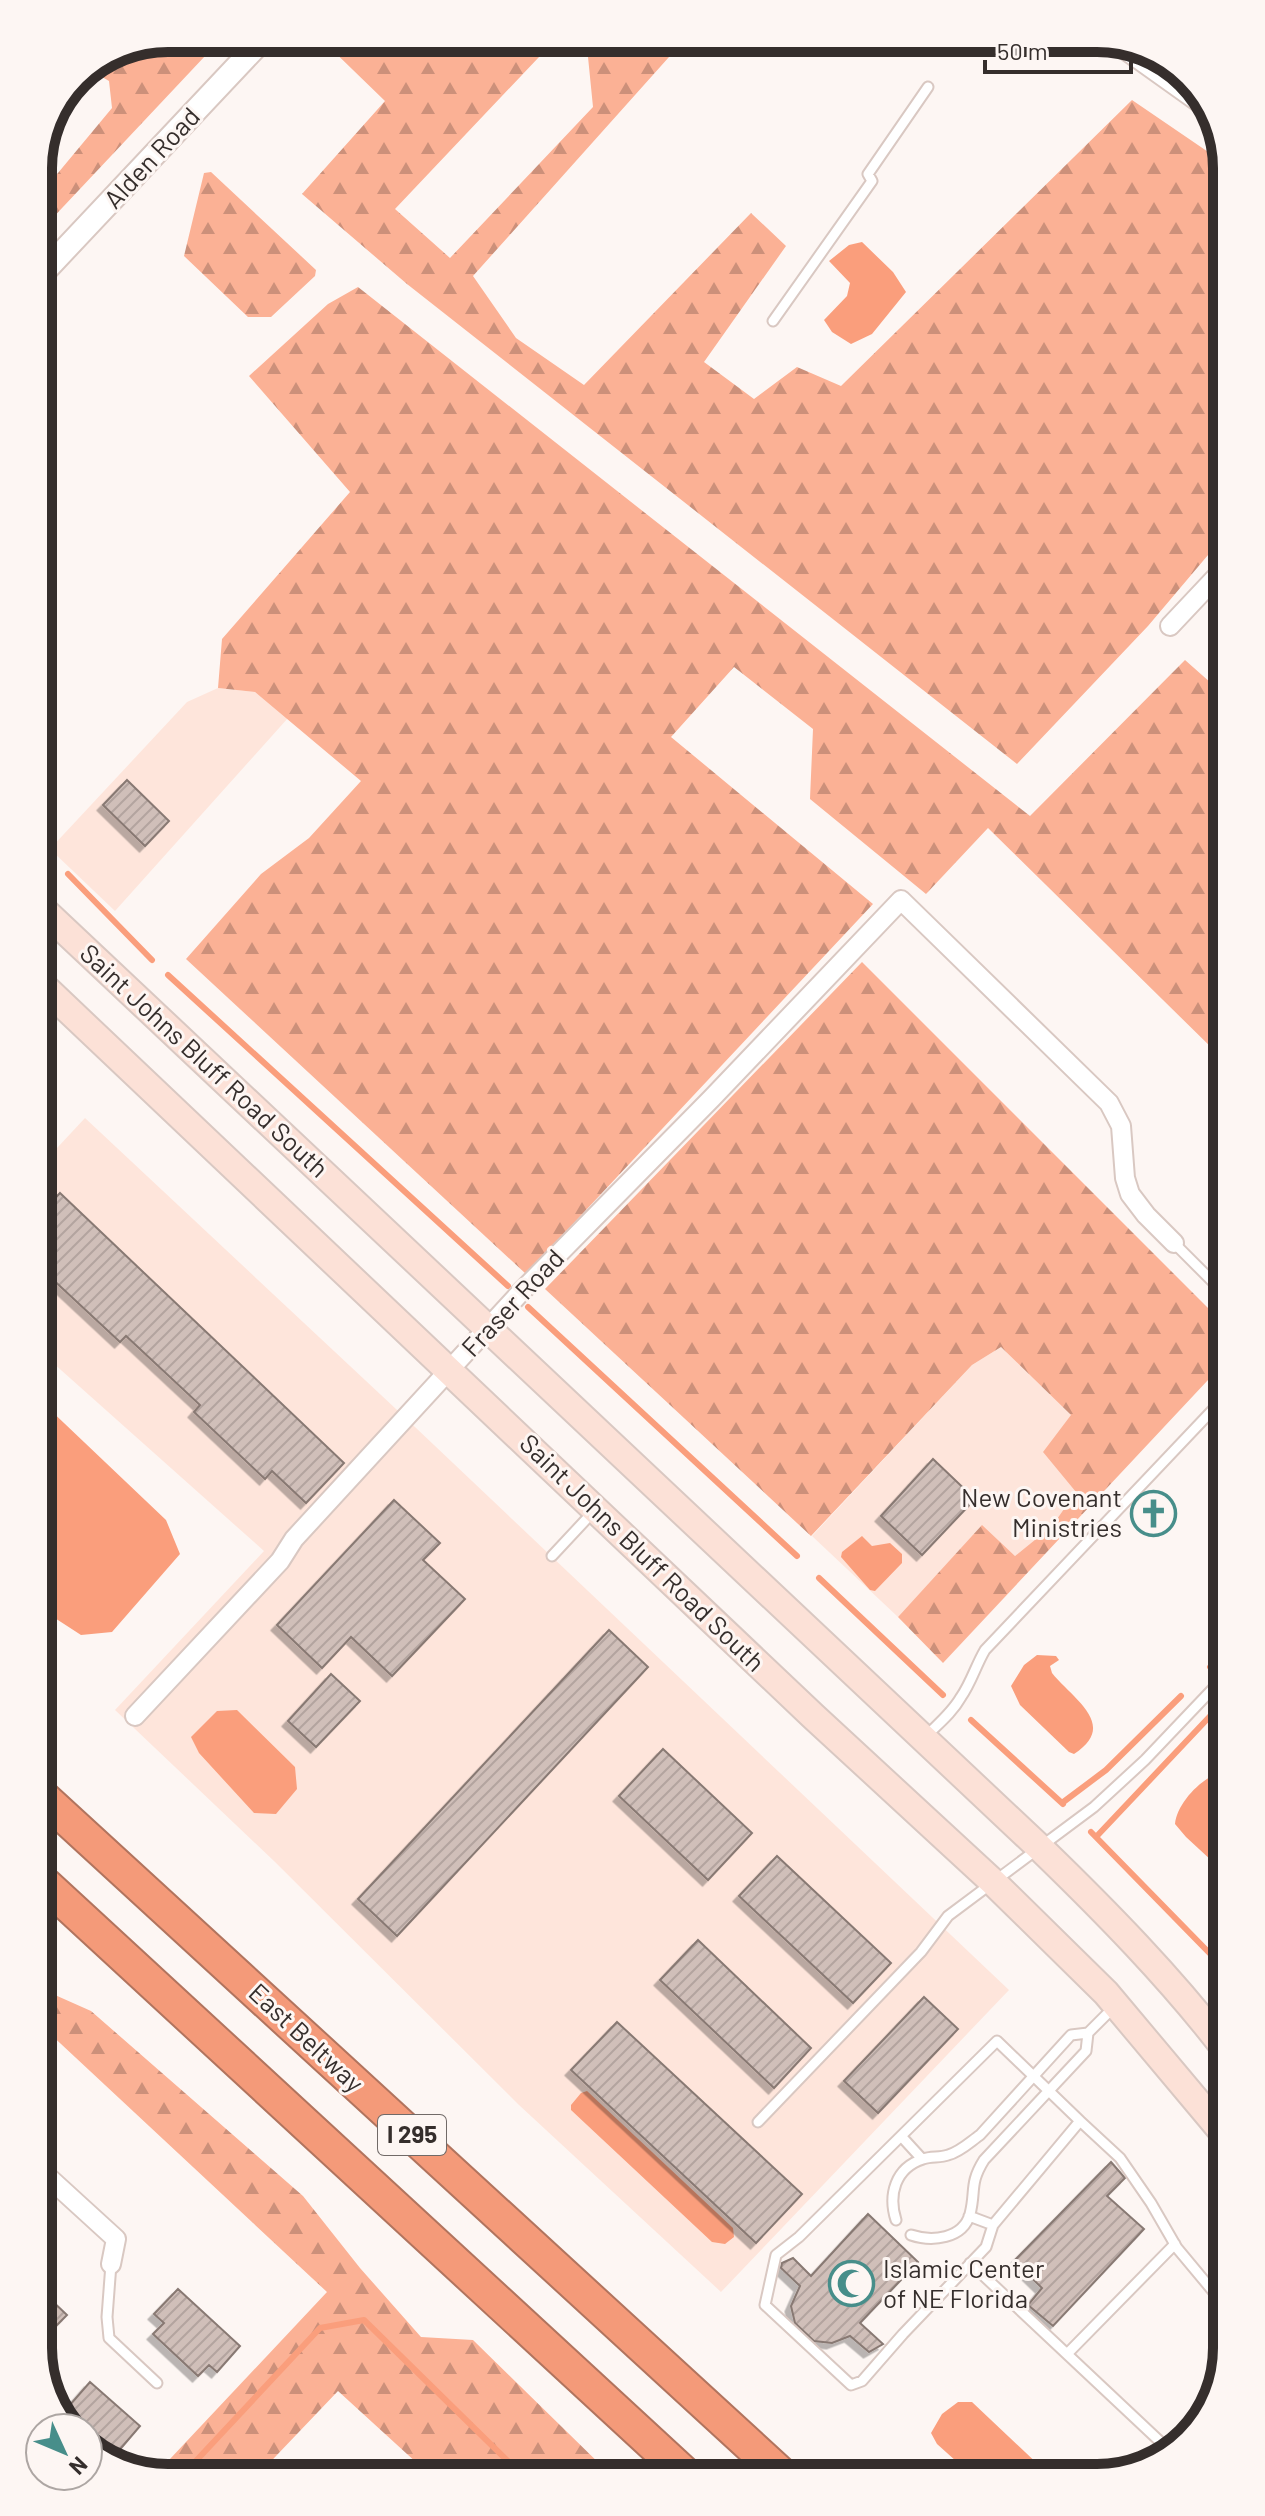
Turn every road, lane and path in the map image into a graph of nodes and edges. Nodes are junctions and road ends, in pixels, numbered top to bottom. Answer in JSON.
{"nodes":[{"id":1,"x":251,"y":52,"type":"edge"},
{"id":2,"x":1151,"y":66,"type":"edge"},
{"id":3,"x":1175,"y":83,"type":"edge"},
{"id":4,"x":928,"y":87,"type":"dead end"},
{"id":5,"x":52,"y":263,"type":"edge"},
{"id":6,"x":773,"y":321,"type":"dead end"},
{"id":7,"x":1213,"y":580,"type":"edge"},
{"id":8,"x":1170,"y":626,"type":"dead end"},
{"id":9,"x":52,"y":918,"type":"edge"},
{"id":10,"x":52,"y":994,"type":"edge"},
{"id":11,"x":1174,"y":1243,"type":"joint"},
{"id":12,"x":1213,"y":1282,"type":"edge"},
{"id":13,"x":490,"y":1328,"type":"junction"},
{"id":14,"x":450,"y":1371,"type":"junction"},
{"id":15,"x":1213,"y":1410,"type":"edge"},
{"id":16,"x":596,"y":1509,"type":"junction"},
{"id":17,"x":552,"y":1556,"type":"dead end"},
{"id":18,"x":1213,"y":1689,"type":"edge"},
{"id":19,"x":135,"y":1716,"type":"dead end"},
{"id":20,"x":923,"y":1739,"type":"junction"},
{"id":21,"x":52,"y":1805,"type":"edge"},
{"id":22,"x":1040,"y":1848,"type":"junction"},
{"id":23,"x":993,"y":1882,"type":"junction"},
{"id":24,"x":52,"y":1891,"type":"edge"},
{"id":25,"x":1116,"y":2005,"type":"junction"},
{"id":26,"x":1088,"y":2033,"type":"junction"},
{"id":27,"x":1213,"y":2035,"type":"edge"},
{"id":28,"x":1032,"y":2076,"type":"junction"},
{"id":29,"x":1049,"y":2091,"type":"junction"},
{"id":30,"x":1080,"y":2121,"type":"junction"},
{"id":31,"x":1213,"y":2121,"type":"edge"},
{"id":32,"x":758,"y":2122,"type":"dead end"},
{"id":33,"x":901,"y":2136,"type":"junction"},
{"id":34,"x":922,"y":2159,"type":"junction"},
{"id":35,"x":52,"y":2188,"type":"edge"},
{"id":36,"x":969,"y":2216,"type":"junction"},
{"id":37,"x":896,"y":2220,"type":"dead end"},
{"id":38,"x":993,"y":2225,"type":"junction"},
{"id":39,"x":911,"y":2235,"type":"dead end"},
{"id":40,"x":1175,"y":2244,"type":"junction"},
{"id":41,"x":970,"y":2263,"type":"junction"},
{"id":42,"x":111,"y":2264,"type":"joint"},
{"id":43,"x":1213,"y":2292,"type":"edge"},
{"id":44,"x":1067,"y":2354,"type":"junction"},
{"id":45,"x":157,"y":2383,"type":"dead end"},
{"id":46,"x":1162,"y":2443,"type":"edge"},
{"id":47,"x":674,"y":2464,"type":"edge"},
{"id":48,"x":770,"y":2464,"type":"edge"}],
"edges":[{"from":1,"to":5,"type":"street","name":"Alden Road"},
{"from":2,"to":3,"type":"street"},
{"from":4,"to":6,"type":"lane"},
{"from":7,"to":8,"type":"street"},
{"from":9,"to":13,"type":"main road","name":"Saint Johns Bluff Road South"},
{"from":10,"to":14,"type":"main road","name":"Saint Johns Bluff Road South"},
{"from":11,"to":12,"type":"lane"},
{"from":11,"to":13,"type":"street","name":"Fraser Road"},
{"from":13,"to":14,"type":"street","name":"Fraser Road"},
{"from":13,"to":20,"type":"main road","name":"Saint Johns Bluff Road South"},
{"from":14,"to":16,"type":"main road","name":"Saint Johns Bluff Road South"},
{"from":14,"to":19,"type":"street","name":"Fraser Road"},
{"from":15,"to":20,"type":"lane"},
{"from":16,"to":17,"type":"lane"},
{"from":16,"to":23,"type":"main road","name":"Saint Johns Bluff Road South"},
{"from":18,"to":22,"type":"lane"},
{"from":20,"to":22,"type":"main road","name":"Saint Johns Bluff Road South"},
{"from":21,"to":48,"type":"highway","name":"East Beltway","number":"I 295"},
{"from":22,"to":23,"type":"lane"},
{"from":22,"to":27,"type":"main road","name":"Saint Johns Bluff Road South"},
{"from":23,"to":25,"type":"main road","name":"Saint Johns Bluff Road South"},
{"from":23,"to":32,"type":"lane"},
{"from":24,"to":47,"type":"highway","number":"I 295"},
{"from":25,"to":26,"type":"lane"},
{"from":25,"to":31,"type":"main road","name":"Saint Johns Bluff Road South"},
{"from":26,"to":28,"type":"lane"},
{"from":26,"to":29,"type":"lane"},
{"from":28,"to":29,"type":"lane"},
{"from":28,"to":33,"type":"lane"},
{"from":28,"to":34,"type":"lane"},
{"from":29,"to":30,"type":"lane"},
{"from":29,"to":36,"type":"lane"},
{"from":30,"to":38,"type":"lane"},
{"from":30,"to":40,"type":"lane"},
{"from":33,"to":34,"type":"lane"},
{"from":33,"to":41,"type":"lane"},
{"from":34,"to":37,"type":"lane"},
{"from":35,"to":42,"type":"street"},
{"from":36,"to":38,"type":"lane"},
{"from":36,"to":39,"type":"lane"},
{"from":38,"to":41,"type":"lane"},
{"from":40,"to":43,"type":"lane"},
{"from":40,"to":44,"type":"lane"},
{"from":41,"to":44,"type":"lane"},
{"from":42,"to":45,"type":"lane"},
{"from":44,"to":46,"type":"lane"}]}
